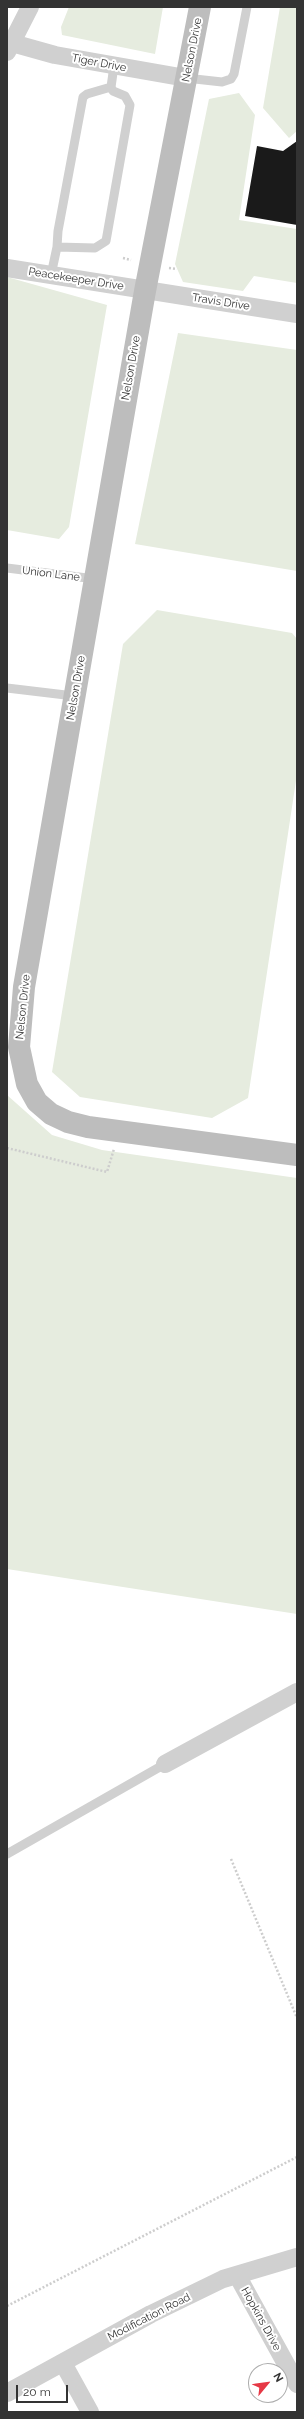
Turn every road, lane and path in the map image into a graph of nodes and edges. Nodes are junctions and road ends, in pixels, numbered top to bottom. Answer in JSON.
{"nodes":[{"id":1,"x":30,"y":7,"type":"edge"},
{"id":2,"x":200,"y":7,"type":"edge"},
{"id":3,"x":247,"y":7,"type":"edge"},
{"id":4,"x":10,"y":48,"type":"edge"},
{"id":5,"x":114,"y":66,"type":"junction"},
{"id":6,"x":186,"y":78,"type":"junction"},
{"id":7,"x":111,"y":87,"type":"junction"},
{"id":8,"x":57,"y":247,"type":"junction"},
{"id":9,"x":7,"y":268,"type":"edge"},
{"id":10,"x":51,"y":276,"type":"junction"},
{"id":11,"x":144,"y":291,"type":"junction"},
{"id":12,"x":297,"y":314,"type":"edge"},
{"id":13,"x":7,"y":568,"type":"edge"},
{"id":14,"x":95,"y":579,"type":"junction"},
{"id":15,"x":7,"y":688,"type":"edge"},
{"id":16,"x":74,"y":696,"type":"junction"},
{"id":17,"x":120,"y":1131,"type":"junction"},
{"id":18,"x":7,"y":1148,"type":"edge"},
{"id":19,"x":297,"y":1155,"type":"edge"},
{"id":20,"x":297,"y":1692,"type":"edge"},
{"id":21,"x":165,"y":1764,"type":"joint"},
{"id":22,"x":7,"y":1854,"type":"edge"},
{"id":23,"x":231,"y":1859,"type":"dead end"},
{"id":24,"x":297,"y":2018,"type":"edge"},
{"id":25,"x":297,"y":2157,"type":"edge"},
{"id":26,"x":297,"y":2257,"type":"edge"},
{"id":27,"x":237,"y":2275,"type":"junction"},
{"id":28,"x":7,"y":2306,"type":"edge"},
{"id":29,"x":63,"y":2363,"type":"junction"},
{"id":30,"x":297,"y":2384,"type":"edge"},
{"id":31,"x":7,"y":2393,"type":"edge"},
{"id":32,"x":90,"y":2412,"type":"edge"}],
"edges":[{"from":1,"to":4,"type":"street"},
{"from":2,"to":6,"type":"street","name":"Nelson Drive"},
{"from":3,"to":6,"type":"lane"},
{"from":4,"to":5,"type":"street","name":"Tiger Drive"},
{"from":5,"to":6,"type":"street","name":"Tiger Drive"},
{"from":5,"to":7,"type":"lane"},
{"from":6,"to":11,"type":"street","name":"Nelson Drive"},
{"from":7,"to":8,"type":"lane"},
{"from":7,"to":8,"type":"lane"},
{"from":8,"to":10,"type":"lane"},
{"from":9,"to":10,"type":"street","name":"Peacekeeper Drive"},
{"from":10,"to":11,"type":"street","name":"Peacekeeper Drive"},
{"from":11,"to":12,"type":"street","name":"Travis Drive"},
{"from":11,"to":14,"type":"street","name":"Nelson Drive"},
{"from":13,"to":14,"type":"lane","name":"Union Lane"},
{"from":14,"to":16,"type":"street","name":"Nelson Drive"},
{"from":15,"to":16,"type":"lane"},
{"from":16,"to":17,"type":"street","name":"Nelson Drive"},
{"from":17,"to":18,"type":"path"},
{"from":17,"to":19,"type":"street","name":"Nelson Drive"},
{"from":20,"to":21,"type":"street"},
{"from":21,"to":22,"type":"lane"},
{"from":23,"to":24,"type":"path"},
{"from":25,"to":28,"type":"path"},
{"from":26,"to":27,"type":"street","name":"Modification Road"},
{"from":27,"to":29,"type":"street","name":"Modification Road"},
{"from":27,"to":30,"type":"street","name":"Hopkins Drive"},
{"from":29,"to":31,"type":"street","name":"Modification Road"},
{"from":29,"to":32,"type":"street"}]}
